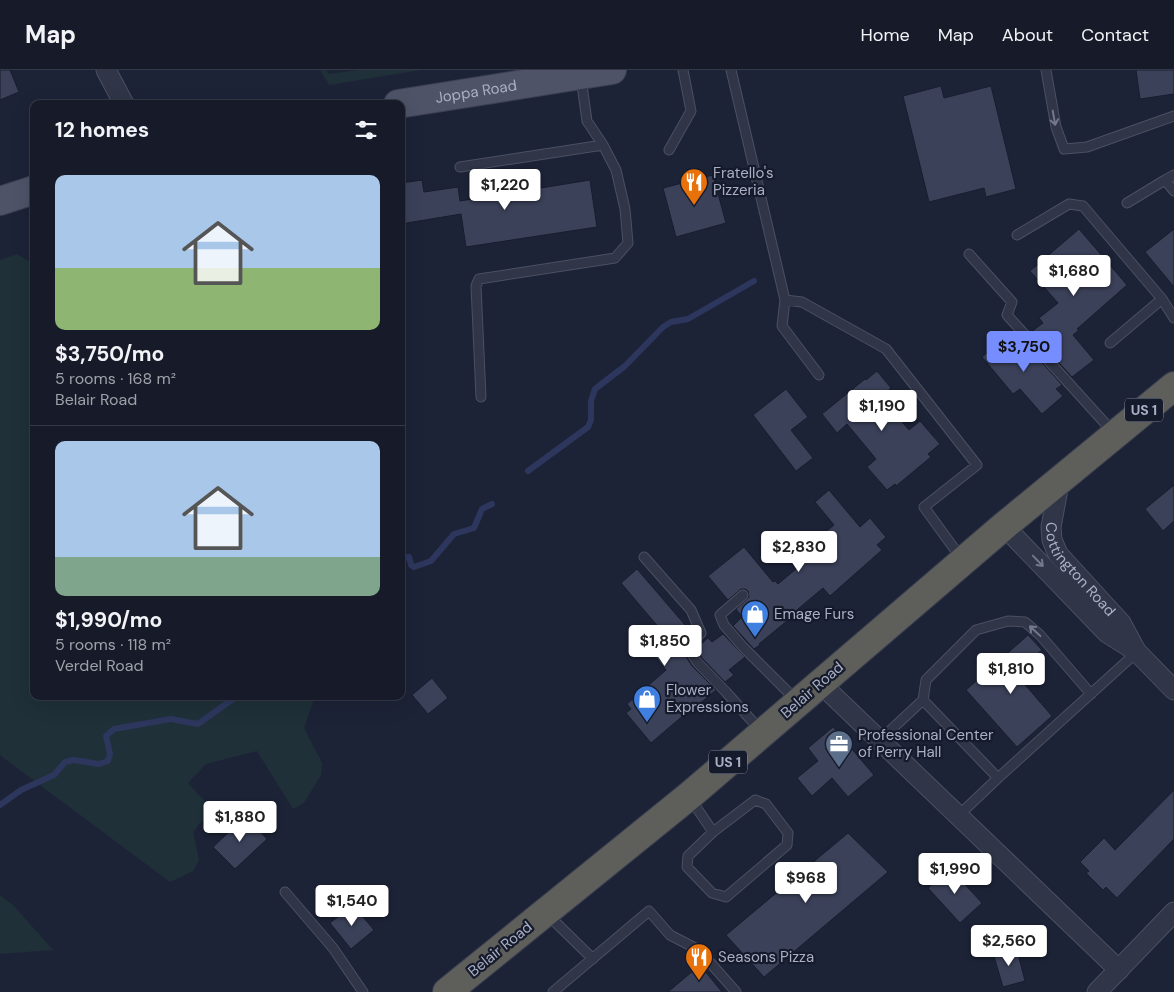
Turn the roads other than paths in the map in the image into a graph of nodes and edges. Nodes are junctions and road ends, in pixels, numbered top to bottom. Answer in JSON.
{"nodes":[{"id":1,"x":106,"y":70,"type":"edge"},
{"id":2,"x":612,"y":70,"type":"edge"},
{"id":3,"x":683,"y":70,"type":"edge"},
{"id":4,"x":731,"y":70,"type":"edge"},
{"id":5,"x":1046,"y":70,"type":"edge"},
{"id":6,"x":580,"y":75,"type":"junction"},
{"id":7,"x":122,"y":100,"type":"edge"},
{"id":8,"x":405,"y":103,"type":"edge"},
{"id":9,"x":1174,"y":116,"type":"edge"},
{"id":10,"x":602,"y":145,"type":"junction"},
{"id":11,"x":669,"y":150,"type":"dead end"},
{"id":12,"x":460,"y":167,"type":"dead end"},
{"id":13,"x":1174,"y":174,"type":"edge"},
{"id":14,"x":1166,"y":180,"type":"junction"},
{"id":15,"x":30,"y":191,"type":"edge"},
{"id":16,"x":1174,"y":191,"type":"edge"},
{"id":17,"x":0,"y":201,"type":"edge"},
{"id":18,"x":1127,"y":203,"type":"dead end"},
{"id":19,"x":1017,"y":235,"type":"dead end"},
{"id":20,"x":970,"y":254,"type":"dead end"},
{"id":21,"x":1162,"y":299,"type":"junction"},
{"id":22,"x":785,"y":300,"type":"junction"},
{"id":23,"x":1174,"y":318,"type":"edge"},
{"id":24,"x":1110,"y":344,"type":"dead end"},
{"id":25,"x":819,"y":375,"type":"dead end"},
{"id":26,"x":1174,"y":386,"type":"edge"},
{"id":27,"x":481,"y":397,"type":"dead end"},
{"id":28,"x":1115,"y":434,"type":"junction"},
{"id":29,"x":1060,"y":478,"type":"junction"},
{"id":30,"x":1004,"y":526,"type":"junction"},
{"id":31,"x":644,"y":558,"type":"dead end"},
{"id":32,"x":963,"y":561,"type":"junction"},
{"id":33,"x":743,"y":595,"type":"dead end"},
{"id":34,"x":1137,"y":652,"type":"junction"},
{"id":35,"x":820,"y":683,"type":"junction"},
{"id":36,"x":1174,"y":690,"type":"edge"},
{"id":37,"x":1091,"y":694,"type":"junction"},
{"id":38,"x":922,"y":700,"type":"junction"},
{"id":39,"x":798,"y":702,"type":"junction"},
{"id":40,"x":763,"y":733,"type":"junction"},
{"id":41,"x":880,"y":740,"type":"junction"},
{"id":42,"x":998,"y":778,"type":"junction"},
{"id":43,"x":689,"y":796,"type":"junction"},
{"id":44,"x":958,"y":816,"type":"junction"},
{"id":45,"x":713,"y":832,"type":"junction"},
{"id":46,"x":285,"y":892,"type":"dead end"},
{"id":47,"x":545,"y":912,"type":"junction"},
{"id":48,"x":1174,"y":912,"type":"edge"},
{"id":49,"x":592,"y":959,"type":"junction"},
{"id":50,"x":1119,"y":970,"type":"junction"},
{"id":51,"x":363,"y":992,"type":"edge"},
{"id":52,"x":447,"y":992,"type":"edge"},
{"id":53,"x":553,"y":992,"type":"edge"},
{"id":54,"x":736,"y":992,"type":"edge"},
{"id":55,"x":1097,"y":992,"type":"edge"}],
"edges":[{"from":1,"to":7,"type":"street"},
{"from":2,"to":6,"type":"main road","name":"Joppa Road"},
{"from":3,"to":11,"type":"lane"},
{"from":4,"to":22,"type":"lane"},
{"from":5,"to":9,"type":"lane","one_way":true},
{"from":6,"to":8,"type":"main road","name":"Joppa Road"},
{"from":6,"to":10,"type":"lane"},
{"from":10,"to":12,"type":"lane"},
{"from":10,"to":27,"type":"lane"},
{"from":13,"to":14,"type":"lane"},
{"from":14,"to":16,"type":"lane"},
{"from":14,"to":18,"type":"lane"},
{"from":15,"to":17,"type":"main road"},
{"from":19,"to":21,"type":"lane"},
{"from":20,"to":28,"type":"lane"},
{"from":21,"to":23,"type":"lane"},
{"from":21,"to":24,"type":"lane"},
{"from":22,"to":25,"type":"lane"},
{"from":22,"to":32,"type":"lane"},
{"from":26,"to":28,"type":"highway","name":"Belair Road","number":"US 1"},
{"from":28,"to":29,"type":"highway","name":"Belair Road","number":"US 1"},
{"from":29,"to":30,"type":"highway","name":"Belair Road","number":"US 1"},
{"from":29,"to":34,"type":"street","name":"Cottington Road"},
{"from":30,"to":32,"type":"highway","name":"Belair Road","number":"US 1"},
{"from":30,"to":34,"type":"street","name":"Cottington Road","one_way":true},
{"from":31,"to":40,"type":"lane"},
{"from":32,"to":35,"type":"highway","name":"Belair Road","number":"US 1"},
{"from":33,"to":39,"type":"lane"},
{"from":34,"to":36,"type":"street","name":"Cottington Road"},
{"from":34,"to":37,"type":"lane"},
{"from":35,"to":39,"type":"highway","name":"Belair Road","number":"US 1"},
{"from":35,"to":41,"type":"street"},
{"from":37,"to":38,"type":"lane","one_way":true},
{"from":37,"to":42,"type":"lane"},
{"from":38,"to":41,"type":"lane"},
{"from":38,"to":42,"type":"lane"},
{"from":39,"to":40,"type":"highway","name":"Belair Road","number":"US 1"},
{"from":40,"to":43,"type":"highway","name":"Belair Road","number":"US 1"},
{"from":41,"to":44,"type":"street"},
{"from":42,"to":44,"type":"lane"},
{"from":43,"to":45,"type":"lane"},
{"from":43,"to":47,"type":"highway","name":"Belair Road","number":"US 1"},
{"from":44,"to":50,"type":"street"},
{"from":45,"to":45,"type":"lane"},
{"from":46,"to":51,"type":"lane"},
{"from":47,"to":49,"type":"lane"},
{"from":47,"to":52,"type":"highway","name":"Belair Road","number":"US 1"},
{"from":48,"to":50,"type":"street"},
{"from":49,"to":53,"type":"lane"},
{"from":49,"to":54,"type":"lane"},
{"from":50,"to":55,"type":"street"}]}
